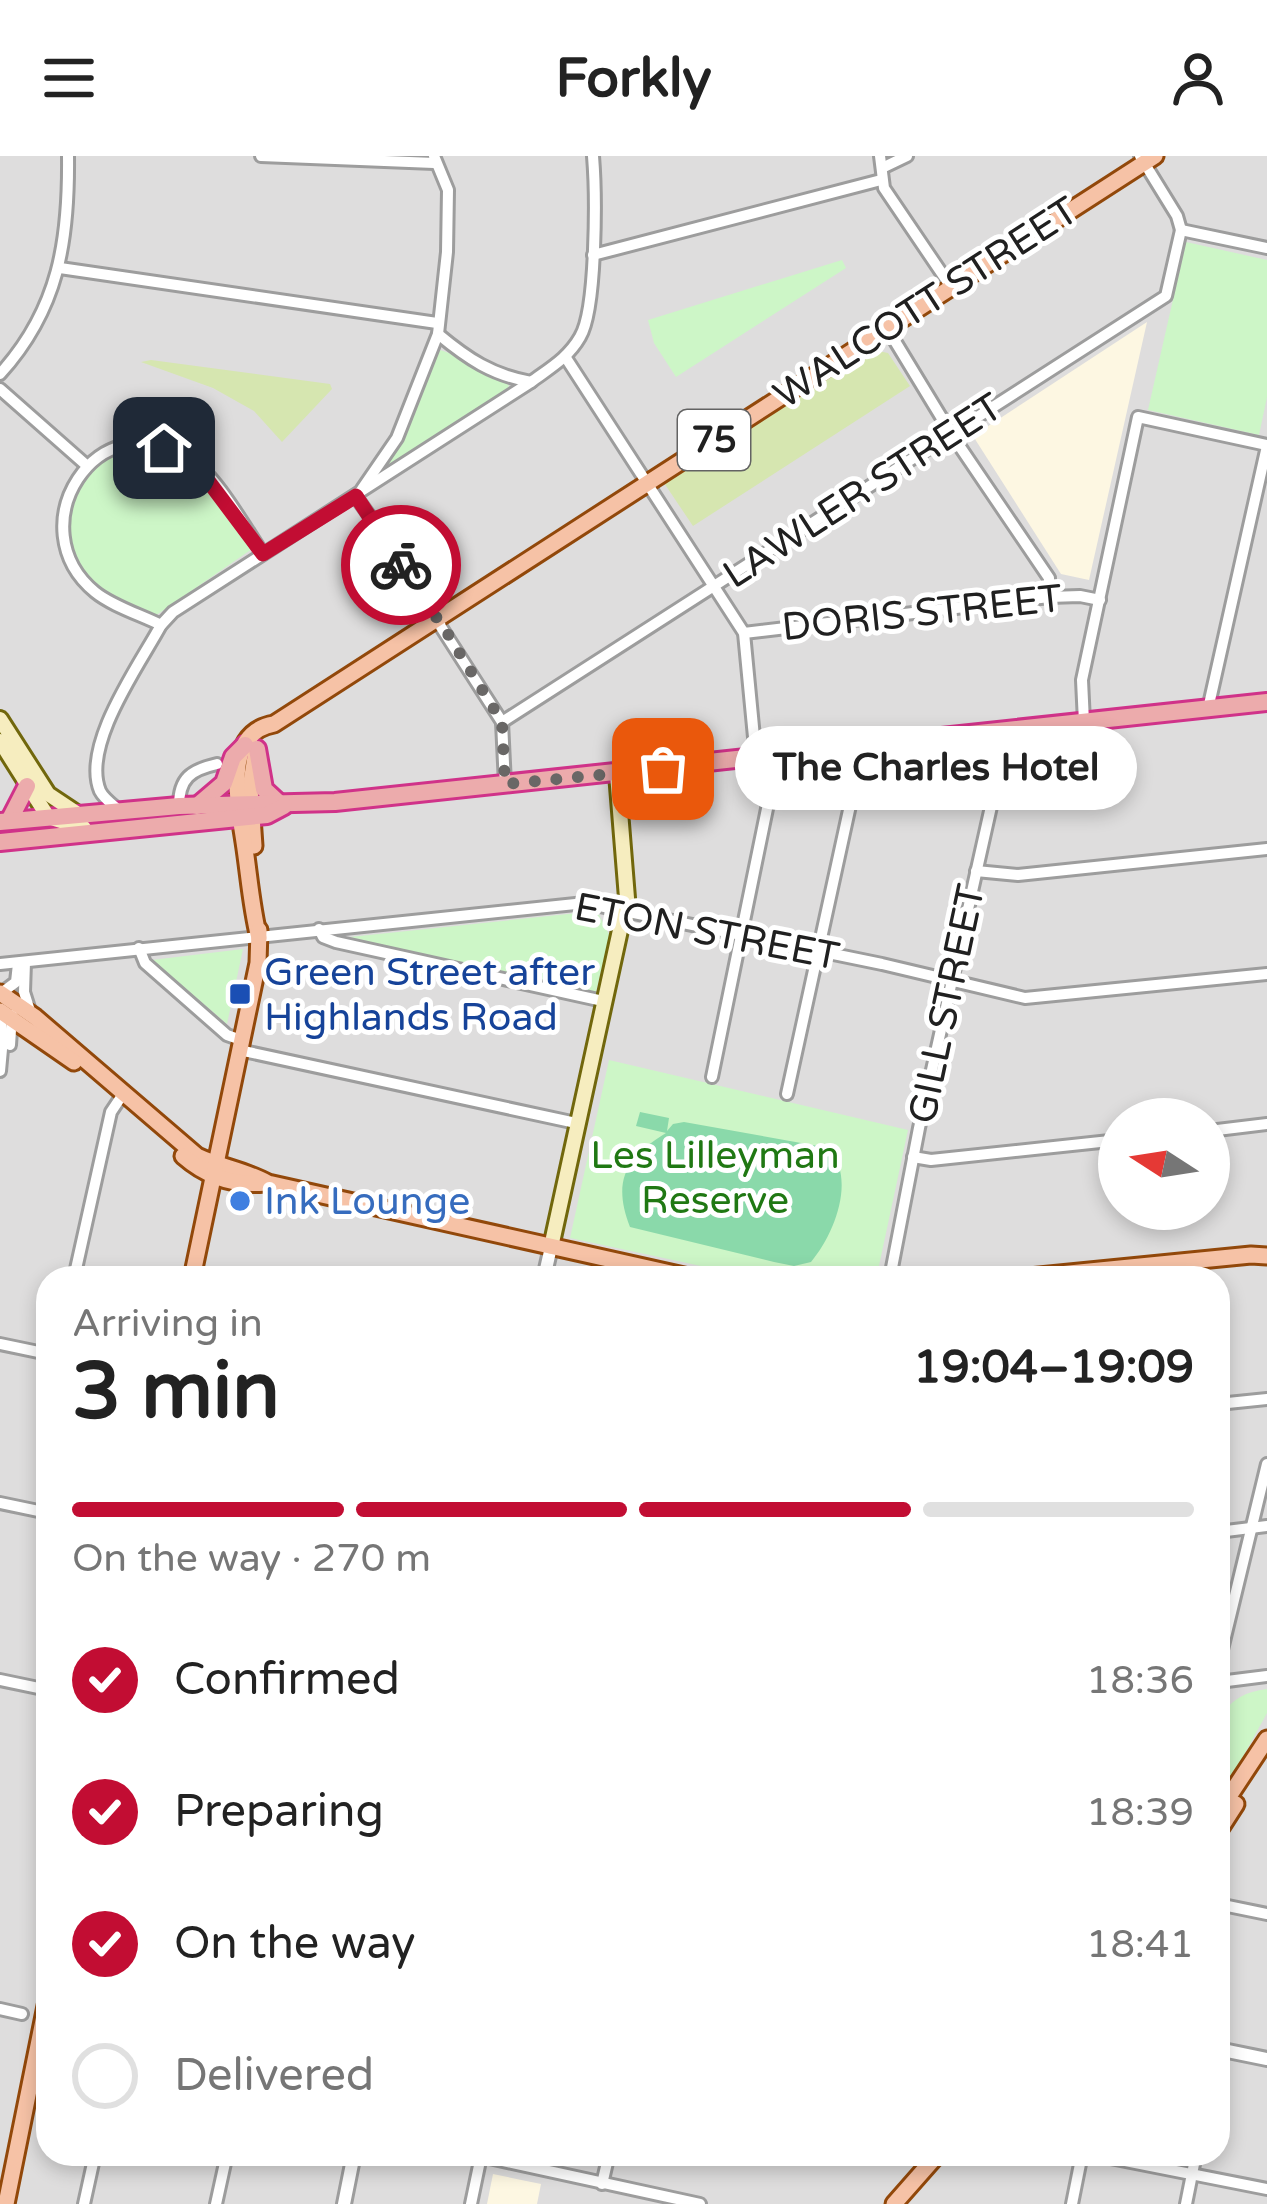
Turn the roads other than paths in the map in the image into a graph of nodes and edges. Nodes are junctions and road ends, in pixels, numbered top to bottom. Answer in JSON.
{"nodes":[{"id":1,"x":68,"y":156,"type":"edge"},
{"id":2,"x":261,"y":156,"type":"edge"},
{"id":3,"x":593,"y":156,"type":"edge"},
{"id":4,"x":907,"y":156,"type":"edge"},
{"id":5,"x":1146,"y":158,"type":"edge"},
{"id":6,"x":434,"y":159,"type":"edge"},
{"id":7,"x":881,"y":168,"type":"edge"},
{"id":8,"x":1181,"y":230,"type":"junction"},
{"id":9,"x":1267,"y":248,"type":"edge"},
{"id":10,"x":593,"y":255,"type":"junction"},
{"id":11,"x":60,"y":268,"type":"junction"},
{"id":12,"x":951,"y":286,"type":"junction"},
{"id":13,"x":437,"y":328,"type":"junction"},
{"id":14,"x":887,"y":328,"type":"junction"},
{"id":15,"x":566,"y":358,"type":"junction"},
{"id":16,"x":0,"y":374,"type":"edge"},
{"id":17,"x":531,"y":382,"type":"junction"},
{"id":18,"x":0,"y":389,"type":"edge"},
{"id":19,"x":952,"y":435,"type":"junction"},
{"id":20,"x":1267,"y":446,"type":"edge"},
{"id":21,"x":85,"y":464,"type":"junction"},
{"id":22,"x":648,"y":481,"type":"junction"},
{"id":23,"x":356,"y":496,"type":"junction"},
{"id":24,"x":263,"y":554,"type":"junction"},
{"id":25,"x":715,"y":587,"type":"junction"},
{"id":26,"x":1049,"y":597,"type":"junction"},
{"id":27,"x":1100,"y":600,"type":"junction"},
{"id":28,"x":438,"y":618,"type":"junction"},
{"id":29,"x":161,"y":625,"type":"junction"},
{"id":30,"x":745,"y":633,"type":"junction"},
{"id":31,"x":1267,"y":702,"type":"edge"},
{"id":32,"x":1208,"y":709,"type":"junction"},
{"id":33,"x":0,"y":719,"type":"edge"},
{"id":34,"x":502,"y":722,"type":"junction"},
{"id":35,"x":1084,"y":722,"type":"junction"},
{"id":36,"x":1004,"y":731,"type":"junction"},
{"id":37,"x":0,"y":742,"type":"edge"},
{"id":38,"x":863,"y":746,"type":"junction"},
{"id":39,"x":251,"y":747,"type":"junction"},
{"id":40,"x":778,"y":755,"type":"junction"},
{"id":41,"x":756,"y":758,"type":"junction"},
{"id":42,"x":217,"y":764,"type":"dead end"},
{"id":43,"x":617,"y":774,"type":"junction"},
{"id":44,"x":505,"y":784,"type":"junction"},
{"id":45,"x":27,"y":786,"type":"junction"},
{"id":46,"x":114,"y":806,"type":"junction"},
{"id":47,"x":188,"y":806,"type":"junction"},
{"id":48,"x":284,"y":806,"type":"junction"},
{"id":49,"x":244,"y":810,"type":"junction"},
{"id":50,"x":78,"y":814,"type":"junction"},
{"id":51,"x":47,"y":817,"type":"junction"},
{"id":52,"x":5,"y":821,"type":"edge"},
{"id":53,"x":107,"y":830,"type":"junction"},
{"id":54,"x":0,"y":842,"type":"edge"},
{"id":55,"x":1267,"y":849,"type":"edge"},
{"id":56,"x":976,"y":871,"type":"junction"},
{"id":57,"x":624,"y":910,"type":"junction"},
{"id":58,"x":320,"y":929,"type":"junction"},
{"id":59,"x":741,"y":935,"type":"junction"},
{"id":60,"x":259,"y":938,"type":"junction"},
{"id":61,"x":140,"y":948,"type":"junction"},
{"id":62,"x":818,"y":952,"type":"junction"},
{"id":63,"x":21,"y":962,"type":"junction"},
{"id":64,"x":0,"y":964,"type":"edge"},
{"id":65,"x":1267,"y":974,"type":"edge"},
{"id":66,"x":951,"y":981,"type":"junction"},
{"id":67,"x":0,"y":995,"type":"edge"},
{"id":68,"x":603,"y":1001,"type":"junction"},
{"id":69,"x":4,"y":1015,"type":"edge"},
{"id":70,"x":31,"y":1023,"type":"junction"},
{"id":71,"x":240,"y":1045,"type":"junction"},
{"id":72,"x":10,"y":1046,"type":"junction"},
{"id":73,"x":1,"y":1067,"type":"edge"},
{"id":74,"x":712,"y":1077,"type":"dead end"},
{"id":75,"x":787,"y":1094,"type":"dead end"},
{"id":76,"x":120,"y":1096,"type":"junction"},
{"id":77,"x":576,"y":1124,"type":"junction"},
{"id":78,"x":1267,"y":1124,"type":"edge"},
{"id":79,"x":1230,"y":1128,"type":"edge"},
{"id":80,"x":1098,"y":1142,"type":"edge"},
{"id":81,"x":913,"y":1157,"type":"junction"},
{"id":82,"x":216,"y":1171,"type":"junction"},
{"id":83,"x":551,"y":1246,"type":"junction"},
{"id":84,"x":1262,"y":1253,"type":"edge"},
{"id":85,"x":77,"y":1266,"type":"edge"},
{"id":86,"x":195,"y":1266,"type":"edge"},
{"id":87,"x":547,"y":1266,"type":"edge"},
{"id":88,"x":640,"y":1266,"type":"edge"},
{"id":89,"x":892,"y":1266,"type":"edge"},
{"id":90,"x":1136,"y":1266,"type":"edge"},
{"id":91,"x":0,"y":1344,"type":"edge"},
{"id":92,"x":36,"y":1352,"type":"edge"},
{"id":93,"x":1267,"y":1399,"type":"edge"},
{"id":94,"x":1230,"y":1403,"type":"edge"},
{"id":95,"x":1267,"y":1464,"type":"edge"},
{"id":96,"x":0,"y":1503,"type":"edge"},
{"id":97,"x":36,"y":1510,"type":"edge"},
{"id":98,"x":1267,"y":1526,"type":"edge"},
{"id":99,"x":1251,"y":1528,"type":"junction"},
{"id":100,"x":1230,"y":1531,"type":"edge"},
{"id":101,"x":1230,"y":1630,"type":"edge"},
{"id":102,"x":1230,"y":1674,"type":"edge"},
{"id":103,"x":1267,"y":1676,"type":"edge"},
{"id":104,"x":0,"y":1680,"type":"edge"},
{"id":105,"x":36,"y":1688,"type":"edge"},
{"id":106,"x":1264,"y":1754,"type":"edge"},
{"id":107,"x":1230,"y":1798,"type":"edge"},
{"id":108,"x":1230,"y":1812,"type":"edge"},
{"id":109,"x":1230,"y":1906,"type":"edge"},
{"id":110,"x":1267,"y":1914,"type":"edge"},
{"id":111,"x":0,"y":2009,"type":"edge"},
{"id":112,"x":22,"y":2014,"type":"dead end"},
{"id":113,"x":1230,"y":2051,"type":"edge"},
{"id":114,"x":1267,"y":2059,"type":"edge"},
{"id":115,"x":36,"y":2085,"type":"edge"},
{"id":116,"x":92,"y":2166,"type":"edge"},
{"id":117,"x":224,"y":2166,"type":"edge"},
{"id":118,"x":352,"y":2166,"type":"edge"},
{"id":119,"x":475,"y":2166,"type":"edge"},
{"id":120,"x":526,"y":2166,"type":"edge"},
{"id":121,"x":606,"y":2166,"type":"edge"},
{"id":122,"x":927,"y":2166,"type":"edge"},
{"id":123,"x":1083,"y":2166,"type":"edge"},
{"id":124,"x":1147,"y":2166,"type":"edge"},
{"id":125,"x":1194,"y":2166,"type":"edge"},
{"id":126,"x":1192,"y":2175,"type":"junction"},
{"id":127,"x":602,"y":2183,"type":"junction"},
{"id":128,"x":1267,"y":2189,"type":"edge"},
{"id":129,"x":6,"y":2204,"type":"edge"},
{"id":130,"x":84,"y":2204,"type":"edge"},
{"id":131,"x":216,"y":2204,"type":"edge"},
{"id":132,"x":344,"y":2204,"type":"edge"},
{"id":133,"x":471,"y":2204,"type":"edge"},
{"id":134,"x":700,"y":2204,"type":"edge"},
{"id":135,"x":894,"y":2204,"type":"edge"},
{"id":136,"x":1072,"y":2204,"type":"edge"},
{"id":137,"x":1186,"y":2204,"type":"edge"}],
"edges":[{"from":1,"to":11,"type":"street"},
{"from":2,"to":6,"type":"street"},
{"from":3,"to":10,"type":"street"},
{"from":4,"to":7,"type":"street"},
{"from":5,"to":8,"type":"street"},
{"from":5,"to":12,"type":"main road","name":"WALCOTT STREET","number":"75"},
{"from":6,"to":13,"type":"street"},
{"from":7,"to":10,"type":"street"},
{"from":7,"to":12,"type":"street"},
{"from":8,"to":9,"type":"street"},
{"from":8,"to":19,"type":"street","name":"LAWLER STREET"},
{"from":10,"to":15,"type":"street"},
{"from":11,"to":13,"type":"street"},
{"from":11,"to":16,"type":"street"},
{"from":12,"to":14,"type":"main road","name":"WALCOTT STREET","number":"75"},
{"from":13,"to":17,"type":"street"},
{"from":13,"to":23,"type":"street"},
{"from":14,"to":19,"type":"street"},
{"from":14,"to":22,"type":"main road","name":"WALCOTT STREET","number":"75"},
{"from":15,"to":17,"type":"street"},
{"from":15,"to":22,"type":"street"},
{"from":17,"to":23,"type":"street"},
{"from":18,"to":21,"type":"street"},
{"from":19,"to":25,"type":"street","name":"LAWLER STREET"},
{"from":19,"to":26,"type":"street"},
{"from":20,"to":27,"type":"street"},
{"from":20,"to":32,"type":"street"},
{"from":21,"to":24,"type":"street"},
{"from":21,"to":29,"type":"street"},
{"from":22,"to":25,"type":"street"},
{"from":22,"to":28,"type":"main road","name":"WALCOTT STREET","number":"75"},
{"from":23,"to":24,"type":"street"},
{"from":23,"to":28,"type":"street"},
{"from":24,"to":29,"type":"street"},
{"from":25,"to":30,"type":"street"},
{"from":25,"to":34,"type":"street","name":"LAWLER STREET"},
{"from":26,"to":27,"type":"street","name":"DORIS STREET"},
{"from":26,"to":30,"type":"street","name":"DORIS STREET"},
{"from":27,"to":35,"type":"street"},
{"from":28,"to":34,"type":"street"},
{"from":28,"to":39,"type":"main road","name":"WALCOTT STREET","number":"75"},
{"from":29,"to":46,"type":"street"},
{"from":30,"to":41,"type":"street"},
{"from":31,"to":32,"type":"highway"},
{"from":32,"to":35,"type":"highway"},
{"from":33,"to":50,"type":"main road"},
{"from":34,"to":44,"type":"street"},
{"from":35,"to":36,"type":"highway"},
{"from":36,"to":38,"type":"highway"},
{"from":36,"to":56,"type":"street","name":"GILL STREET"},
{"from":37,"to":45,"type":"main road"},
{"from":38,"to":40,"type":"highway"},
{"from":38,"to":62,"type":"street"},
{"from":39,"to":47,"type":"highway"},
{"from":39,"to":48,"type":"highway"},
{"from":39,"to":49,"type":"main road"},
{"from":40,"to":41,"type":"highway"},
{"from":40,"to":59,"type":"street"},
{"from":41,"to":43,"type":"highway"},
{"from":42,"to":47,"type":"street"},
{"from":43,"to":44,"type":"highway"},
{"from":43,"to":57,"type":"main road"},
{"from":44,"to":48,"type":"highway"},
{"from":45,"to":51,"type":"main road"},
{"from":45,"to":52,"type":"highway"},
{"from":46,"to":47,"type":"highway"},
{"from":46,"to":50,"type":"highway"},
{"from":47,"to":49,"type":"highway"},
{"from":48,"to":49,"type":"highway"},
{"from":49,"to":53,"type":"highway"},
{"from":49,"to":60,"type":"main road"},
{"from":50,"to":51,"type":"highway"},
{"from":51,"to":52,"type":"highway"},
{"from":51,"to":53,"type":"main road"},
{"from":53,"to":54,"type":"highway"},
{"from":55,"to":56,"type":"street"},
{"from":56,"to":66,"type":"street","name":"GILL STREET"},
{"from":57,"to":58,"type":"street","name":"ETON STREET"},
{"from":57,"to":59,"type":"street","name":"ETON STREET"},
{"from":57,"to":68,"type":"main road"},
{"from":58,"to":60,"type":"street","name":"ETON STREET"},
{"from":58,"to":68,"type":"street"},
{"from":59,"to":62,"type":"street","name":"ETON STREET"},
{"from":59,"to":74,"type":"street"},
{"from":60,"to":61,"type":"street","name":"ETON STREET"},
{"from":60,"to":71,"type":"main road"},
{"from":61,"to":63,"type":"street","name":"ETON STREET"},
{"from":61,"to":71,"type":"street"},
{"from":62,"to":66,"type":"street","name":"ETON STREET"},
{"from":62,"to":75,"type":"street"},
{"from":63,"to":64,"type":"street","name":"ETON STREET"},
{"from":63,"to":67,"type":"street"},
{"from":63,"to":70,"type":"street"},
{"from":65,"to":66,"type":"street","name":"ETON STREET"},
{"from":66,"to":81,"type":"street","name":"GILL STREET"},
{"from":67,"to":69,"type":"street"},
{"from":67,"to":70,"type":"main road"},
{"from":68,"to":77,"type":"main road"},
{"from":69,"to":70,"type":"main road"},
{"from":69,"to":72,"type":"street"},
{"from":69,"to":73,"type":"street"},
{"from":70,"to":72,"type":"street"},
{"from":70,"to":76,"type":"main road"},
{"from":71,"to":77,"type":"street"},
{"from":71,"to":82,"type":"main road"},
{"from":72,"to":73,"type":"street"},
{"from":76,"to":82,"type":"main road"},
{"from":76,"to":85,"type":"street"},
{"from":77,"to":83,"type":"main road"},
{"from":78,"to":79,"type":"street"},
{"from":80,"to":81,"type":"street"},
{"from":81,"to":89,"type":"street","name":"GILL STREET"},
{"from":82,"to":83,"type":"main road"},
{"from":82,"to":86,"type":"main road"},
{"from":83,"to":87,"type":"street"},
{"from":83,"to":88,"type":"main road"},
{"from":84,"to":90,"type":"main road"},
{"from":91,"to":92,"type":"street"},
{"from":93,"to":94,"type":"street"},
{"from":95,"to":99,"type":"street"},
{"from":96,"to":97,"type":"street"},
{"from":98,"to":99,"type":"street"},
{"from":99,"to":100,"type":"street"},
{"from":99,"to":101,"type":"street"},
{"from":102,"to":103,"type":"street"},
{"from":104,"to":105,"type":"street"},
{"from":106,"to":107,"type":"main road"},
{"from":106,"to":108,"type":"main road"},
{"from":109,"to":110,"type":"street"},
{"from":111,"to":112,"type":"street"},
{"from":113,"to":114,"type":"street"},
{"from":115,"to":129,"type":"main road"},
{"from":116,"to":130,"type":"street"},
{"from":117,"to":131,"type":"street"},
{"from":118,"to":132,"type":"street"},
{"from":119,"to":133,"type":"street"},
{"from":120,"to":127,"type":"street"},
{"from":121,"to":127,"type":"street"},
{"from":122,"to":135,"type":"main road"},
{"from":123,"to":136,"type":"street"},
{"from":124,"to":126,"type":"street"},
{"from":125,"to":126,"type":"street"},
{"from":126,"to":128,"type":"street"},
{"from":126,"to":137,"type":"street"},
{"from":127,"to":134,"type":"street"}]}
